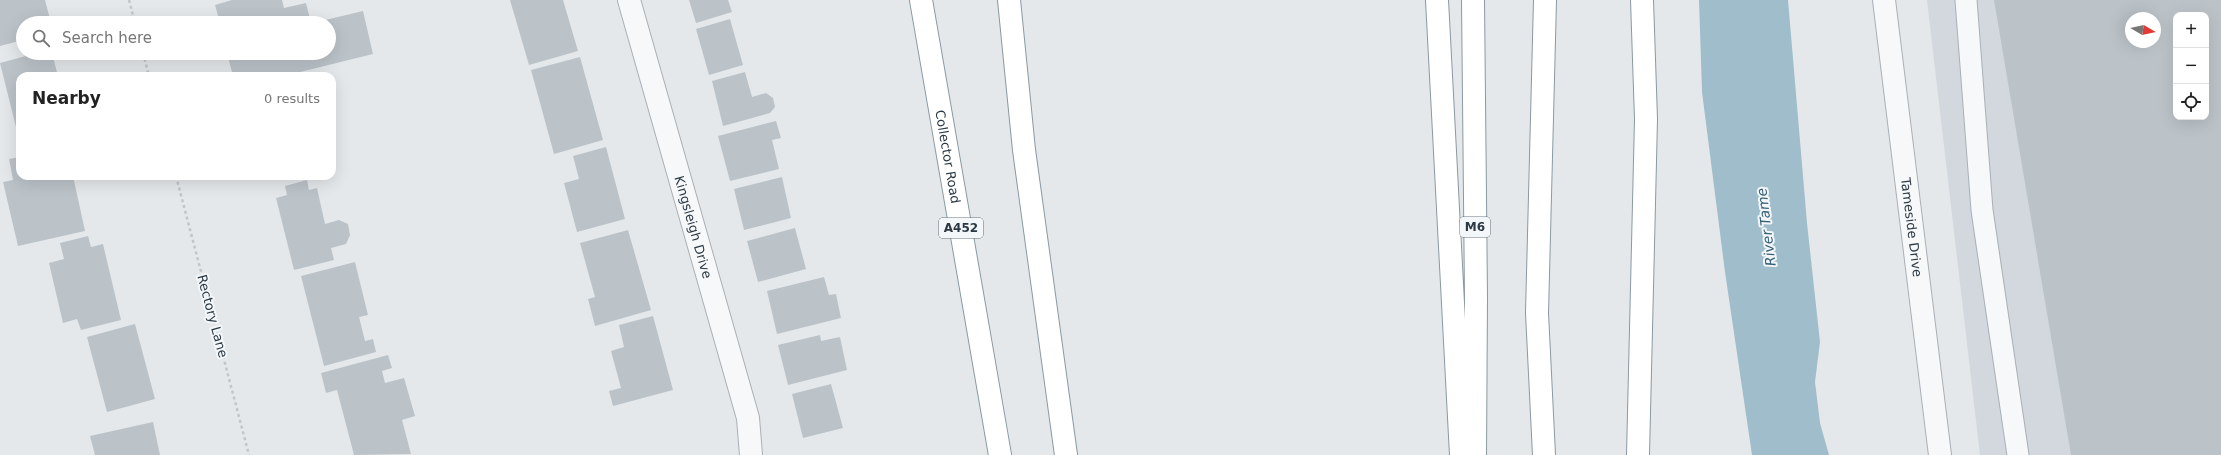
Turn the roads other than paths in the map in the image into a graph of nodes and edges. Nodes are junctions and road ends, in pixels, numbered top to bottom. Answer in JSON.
{"nodes":[{"id":1,"x":629,"y":0,"type":"edge"},
{"id":2,"x":921,"y":0,"type":"edge"},
{"id":3,"x":1009,"y":0,"type":"edge"},
{"id":4,"x":1437,"y":0,"type":"edge"},
{"id":5,"x":1473,"y":0,"type":"edge"},
{"id":6,"x":1545,"y":0,"type":"edge"},
{"id":7,"x":1642,"y":0,"type":"edge"},
{"id":8,"x":1884,"y":0,"type":"edge"},
{"id":9,"x":1966,"y":0,"type":"edge"},
{"id":10,"x":751,"y":455,"type":"edge"},
{"id":11,"x":1000,"y":455,"type":"edge"},
{"id":12,"x":1066,"y":455,"type":"edge"},
{"id":13,"x":1461,"y":455,"type":"edge"},
{"id":14,"x":1474,"y":455,"type":"edge"},
{"id":15,"x":1544,"y":455,"type":"edge"},
{"id":16,"x":1638,"y":455,"type":"edge"},
{"id":17,"x":1940,"y":455,"type":"edge"},
{"id":18,"x":2018,"y":455,"type":"edge"}],
"edges":[{"from":1,"to":10,"type":"street","name":"Kingsleigh Drive"},
{"from":2,"to":11,"type":"highway","name":"Collector Road","number":"A452"},
{"from":3,"to":12,"type":"highway"},
{"from":4,"to":13,"type":"highway"},
{"from":5,"to":14,"type":"highway","number":"M6"},
{"from":6,"to":15,"type":"highway"},
{"from":7,"to":16,"type":"highway"},
{"from":8,"to":17,"type":"street","name":"Tameside Drive"},
{"from":9,"to":18,"type":"lane"}]}
